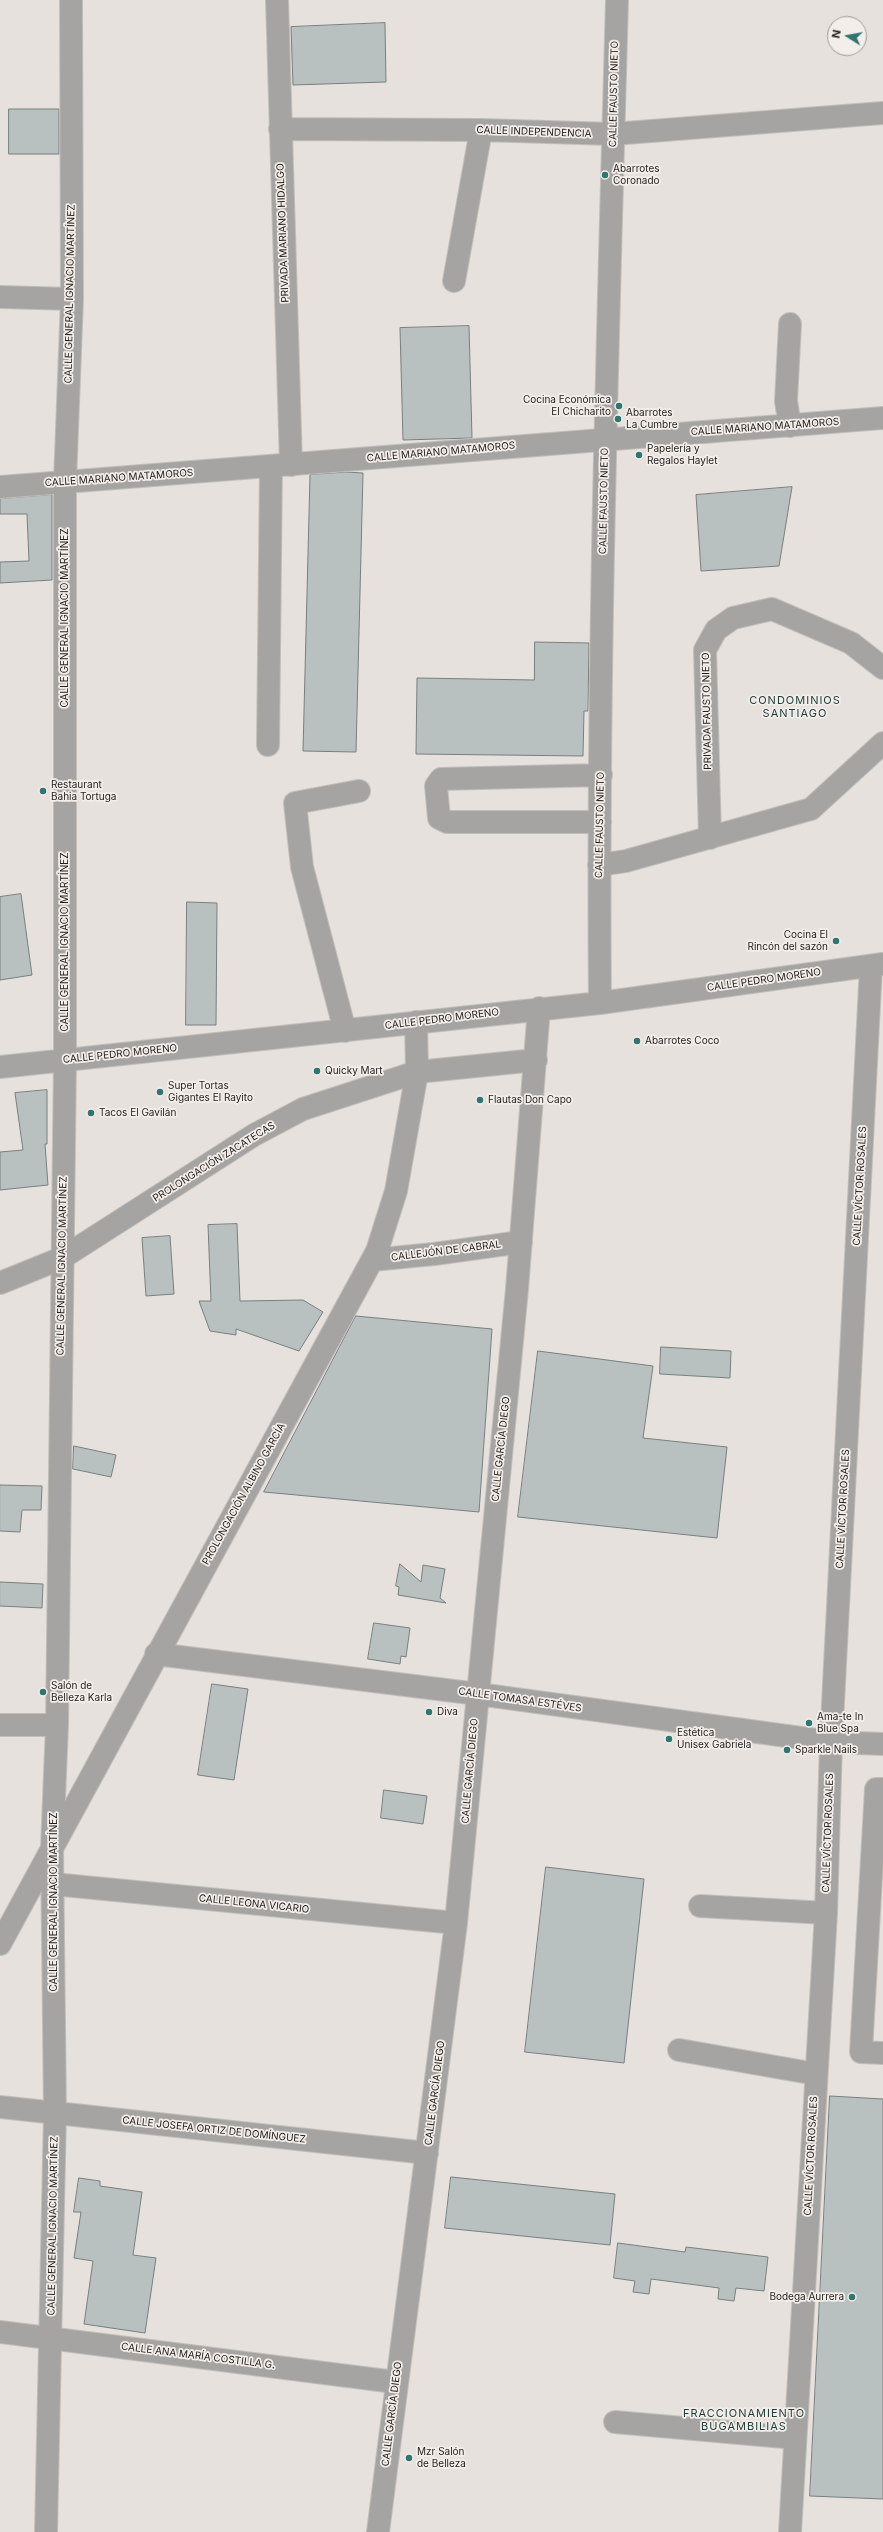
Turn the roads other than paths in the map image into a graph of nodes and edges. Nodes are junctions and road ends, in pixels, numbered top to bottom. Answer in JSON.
{"nodes":[{"id":1,"x":71,"y":0,"type":"edge"},
{"id":2,"x":277,"y":0,"type":"edge"},
{"id":3,"x":617,"y":0,"type":"edge"},
{"id":4,"x":883,"y":113,"type":"edge"},
{"id":5,"x":280,"y":129,"type":"junction"},
{"id":6,"x":481,"y":130,"type":"junction"},
{"id":7,"x":613,"y":134,"type":"junction"},
{"id":8,"x":454,"y":281,"type":"dead end"},
{"id":9,"x":0,"y":297,"type":"edge"},
{"id":10,"x":72,"y":298,"type":"junction"},
{"id":11,"x":790,"y":324,"type":"dead end"},
{"id":12,"x":883,"y":418,"type":"edge"},
{"id":13,"x":790,"y":426,"type":"junction"},
{"id":14,"x":605,"y":438,"type":"junction"},
{"id":15,"x":281,"y":466,"type":"junction"},
{"id":16,"x":65,"y":482,"type":"junction"},
{"id":17,"x":0,"y":487,"type":"edge"},
{"id":18,"x":883,"y":668,"type":"edge"},
{"id":19,"x":883,"y":743,"type":"edge"},
{"id":20,"x":268,"y":745,"type":"dead end"},
{"id":21,"x":600,"y":775,"type":"junction"},
{"id":22,"x":359,"y":791,"type":"dead end"},
{"id":23,"x":600,"y":822,"type":"junction"},
{"id":24,"x":710,"y":838,"type":"junction"},
{"id":25,"x":599,"y":865,"type":"junction"},
{"id":26,"x":877,"y":965,"type":"edge"},
{"id":27,"x":600,"y":1003,"type":"junction"},
{"id":28,"x":539,"y":1008,"type":"junction"},
{"id":29,"x":416,"y":1022,"type":"junction"},
{"id":30,"x":345,"y":1031,"type":"junction"},
{"id":31,"x":65,"y":1059,"type":"junction"},
{"id":32,"x":536,"y":1060,"type":"junction"},
{"id":33,"x":0,"y":1067,"type":"edge"},
{"id":34,"x":417,"y":1072,"type":"junction"},
{"id":35,"x":521,"y":1242,"type":"junction"},
{"id":36,"x":62,"y":1258,"type":"junction"},
{"id":37,"x":372,"y":1260,"type":"junction"},
{"id":38,"x":0,"y":1283,"type":"edge"},
{"id":39,"x":156,"y":1654,"type":"junction"},
{"id":40,"x":478,"y":1694,"type":"junction"},
{"id":41,"x":0,"y":1725,"type":"edge"},
{"id":42,"x":57,"y":1725,"type":"junction"},
{"id":43,"x":831,"y":1742,"type":"junction"},
{"id":44,"x":882,"y":1745,"type":"edge"},
{"id":45,"x":879,"y":1789,"type":"edge"},
{"id":46,"x":52,"y":1848,"type":"junction"},
{"id":47,"x":53,"y":1884,"type":"junction"},
{"id":48,"x":700,"y":1906,"type":"dead end"},
{"id":49,"x":10,"y":1910,"type":"edge"},
{"id":50,"x":826,"y":1913,"type":"junction"},
{"id":51,"x":456,"y":1923,"type":"junction"},
{"id":52,"x":0,"y":1944,"type":"edge"},
{"id":53,"x":679,"y":2050,"type":"dead end"},
{"id":54,"x":883,"y":2053,"type":"edge"},
{"id":55,"x":816,"y":2074,"type":"junction"},
{"id":56,"x":0,"y":2107,"type":"edge"},
{"id":57,"x":55,"y":2113,"type":"junction"},
{"id":58,"x":427,"y":2153,"type":"junction"},
{"id":59,"x":0,"y":2332,"type":"edge"},
{"id":60,"x":51,"y":2337,"type":"junction"},
{"id":61,"x":395,"y":2382,"type":"junction"},
{"id":62,"x":615,"y":2422,"type":"dead end"},
{"id":63,"x":795,"y":2438,"type":"junction"},
{"id":64,"x":46,"y":2532,"type":"edge"},
{"id":65,"x":378,"y":2532,"type":"edge"},
{"id":66,"x":790,"y":2532,"type":"edge"}],
"edges":[{"from":1,"to":10,"type":"street","name":"CALLE GENERAL IGNACIO MARTÍNEZ"},
{"from":2,"to":5,"type":"street","name":"PRIVADA MARIANO HIDALGO"},
{"from":3,"to":7,"type":"street","name":"CALLE FAUSTO NIETO"},
{"from":4,"to":7,"type":"street","name":"CALLE INDEPENDENCIA"},
{"from":5,"to":6,"type":"street","name":"CALLE INDEPENDENCIA"},
{"from":5,"to":15,"type":"street","name":"PRIVADA MARIANO HIDALGO"},
{"from":6,"to":7,"type":"street","name":"CALLE INDEPENDENCIA"},
{"from":6,"to":8,"type":"street"},
{"from":7,"to":14,"type":"street","name":"CALLE FAUSTO NIETO"},
{"from":9,"to":10,"type":"street"},
{"from":10,"to":16,"type":"street","name":"CALLE GENERAL IGNACIO MARTÍNEZ"},
{"from":11,"to":13,"type":"street"},
{"from":12,"to":13,"type":"street","name":"CALLE MARIANO MATAMOROS"},
{"from":13,"to":14,"type":"street","name":"CALLE MARIANO MATAMOROS"},
{"from":14,"to":15,"type":"street","name":"CALLE MARIANO MATAMOROS"},
{"from":14,"to":21,"type":"street","name":"CALLE FAUSTO NIETO"},
{"from":15,"to":16,"type":"street","name":"CALLE MARIANO MATAMOROS"},
{"from":15,"to":20,"type":"street","name":"PRIVADA MARIANO HIDALGO"},
{"from":16,"to":17,"type":"street","name":"CALLE MARIANO MATAMOROS"},
{"from":16,"to":31,"type":"street","name":"CALLE GENERAL IGNACIO MARTÍNEZ"},
{"from":18,"to":24,"type":"street","name":"PRIVADA FAUSTO NIETO"},
{"from":19,"to":24,"type":"street"},
{"from":21,"to":23,"type":"street","name":"CALLE FAUSTO NIETO"},
{"from":21,"to":23,"type":"street"},
{"from":22,"to":30,"type":"street"},
{"from":23,"to":25,"type":"street","name":"CALLE FAUSTO NIETO"},
{"from":24,"to":25,"type":"street"},
{"from":25,"to":27,"type":"street","name":"CALLE FAUSTO NIETO"},
{"from":26,"to":27,"type":"street","name":"CALLE PEDRO MORENO"},
{"from":26,"to":43,"type":"street","name":"CALLE VÍCTOR ROSALES"},
{"from":27,"to":28,"type":"street","name":"CALLE PEDRO MORENO"},
{"from":28,"to":29,"type":"street","name":"CALLE PEDRO MORENO"},
{"from":28,"to":32,"type":"street","name":"CALLE GARCÍA DIEGO"},
{"from":29,"to":30,"type":"street","name":"CALLE PEDRO MORENO"},
{"from":29,"to":34,"type":"street","name":"PROLONGACIÓN ALBINO GARCÍA"},
{"from":30,"to":31,"type":"street","name":"CALLE PEDRO MORENO"},
{"from":31,"to":33,"type":"street","name":"CALLE PEDRO MORENO"},
{"from":31,"to":36,"type":"street","name":"CALLE GENERAL IGNACIO MARTÍNEZ"},
{"from":32,"to":34,"type":"street","name":"PROLONGACIÓN ZACATECAS"},
{"from":32,"to":35,"type":"street","name":"CALLE GARCÍA DIEGO"},
{"from":34,"to":36,"type":"street","name":"PROLONGACIÓN ZACATECAS"},
{"from":34,"to":37,"type":"street","name":"PROLONGACIÓN ALBINO GARCÍA"},
{"from":35,"to":37,"type":"street","name":"CALLEJÓN DE CABRAL"},
{"from":35,"to":40,"type":"street","name":"CALLE GARCÍA DIEGO"},
{"from":36,"to":38,"type":"street","name":"PROLONGACIÓN ZACATECAS"},
{"from":36,"to":42,"type":"street","name":"CALLE GENERAL IGNACIO MARTÍNEZ"},
{"from":37,"to":39,"type":"street","name":"PROLONGACIÓN ALBINO GARCÍA"},
{"from":39,"to":40,"type":"street","name":"CALLE TOMASA ESTÉVES"},
{"from":39,"to":46,"type":"street","name":"PROLONGACIÓN ALBINO GARCÍA"},
{"from":40,"to":43,"type":"street","name":"CALLE TOMASA ESTÉVES"},
{"from":40,"to":51,"type":"street","name":"CALLE GARCÍA DIEGO"},
{"from":41,"to":42,"type":"street"},
{"from":42,"to":46,"type":"street","name":"CALLE GENERAL IGNACIO MARTÍNEZ"},
{"from":43,"to":44,"type":"street","name":"CALLE TOMASA ESTÉVES"},
{"from":43,"to":50,"type":"street","name":"CALLE VÍCTOR ROSALES"},
{"from":45,"to":54,"type":"street"},
{"from":46,"to":47,"type":"street","name":"CALLE GENERAL IGNACIO MARTÍNEZ"},
{"from":46,"to":49,"type":"street","name":"PROLONGACIÓN ALBINO GARCÍA"},
{"from":47,"to":51,"type":"street","name":"CALLE LEONA VICARIO"},
{"from":47,"to":57,"type":"street","name":"CALLE GENERAL IGNACIO MARTÍNEZ"},
{"from":48,"to":50,"type":"street"},
{"from":49,"to":52,"type":"street","name":"PROLONGACIÓN ALBINO GARCÍA"},
{"from":50,"to":55,"type":"street","name":"CALLE VÍCTOR ROSALES"},
{"from":51,"to":58,"type":"street","name":"CALLE GARCÍA DIEGO"},
{"from":53,"to":55,"type":"street"},
{"from":55,"to":63,"type":"street","name":"CALLE VÍCTOR ROSALES"},
{"from":56,"to":57,"type":"street","name":"CALLE JOSEFA ORTIZ DE DOMÍNGUEZ"},
{"from":57,"to":58,"type":"street","name":"CALLE JOSEFA ORTIZ DE DOMÍNGUEZ"},
{"from":57,"to":60,"type":"street","name":"CALLE GENERAL IGNACIO MARTÍNEZ"},
{"from":58,"to":61,"type":"street","name":"CALLE GARCÍA DIEGO"},
{"from":59,"to":60,"type":"street","name":"CALLE ANA MARÍA COSTILLA G."},
{"from":60,"to":61,"type":"street","name":"CALLE ANA MARÍA COSTILLA G."},
{"from":60,"to":64,"type":"street","name":"CALLE GENERAL IGNACIO MARTÍNEZ"},
{"from":61,"to":65,"type":"street","name":"CALLE GARCÍA DIEGO"},
{"from":62,"to":63,"type":"street"},
{"from":63,"to":66,"type":"street","name":"CALLE VÍCTOR ROSALES"}]}
